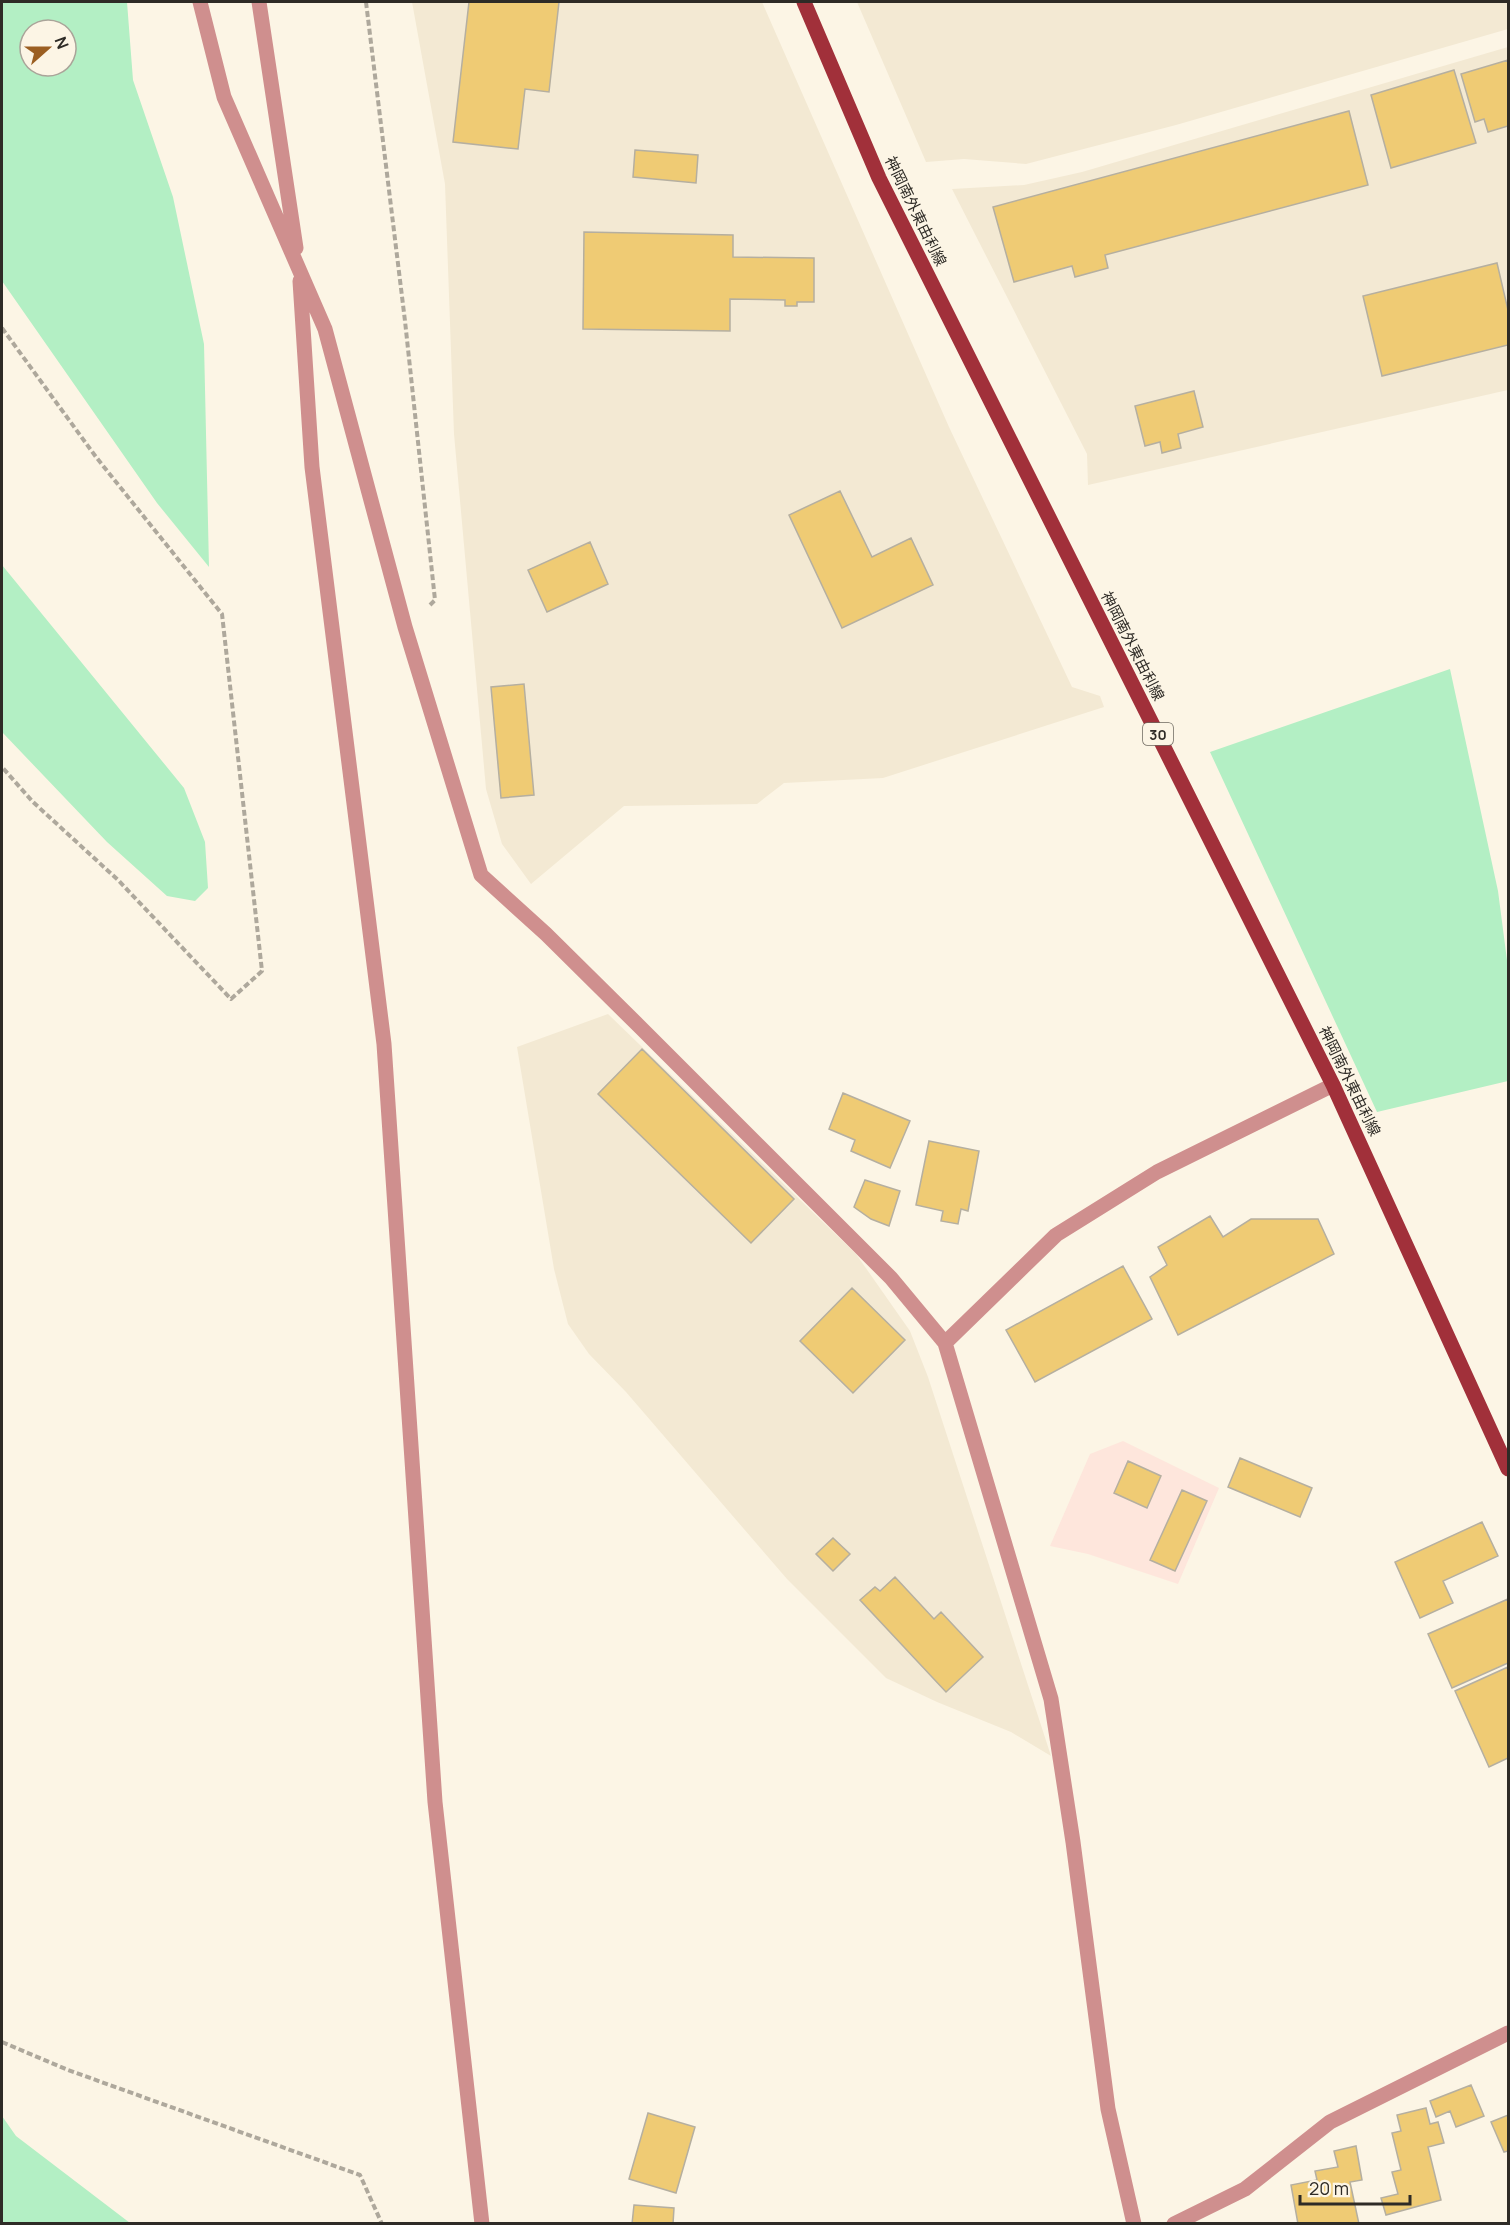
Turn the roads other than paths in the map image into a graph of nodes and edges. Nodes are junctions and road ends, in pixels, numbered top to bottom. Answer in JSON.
{"nodes":[{"id":1,"x":200,"y":2,"type":"edge"},
{"id":2,"x":259,"y":2,"type":"edge"},
{"id":3,"x":804,"y":2,"type":"edge"},
{"id":4,"x":299,"y":269,"type":"junction"},
{"id":5,"x":1333,"y":1084,"type":"junction"},
{"id":6,"x":945,"y":1343,"type":"junction"},
{"id":7,"x":1509,"y":1469,"type":"edge"},
{"id":8,"x":1509,"y":2033,"type":"edge"},
{"id":9,"x":482,"y":2223,"type":"edge"},
{"id":10,"x":1134,"y":2223,"type":"edge"},
{"id":11,"x":1174,"y":2223,"type":"edge"}],
"edges":[{"from":1,"to":4,"type":"street"},
{"from":2,"to":4,"type":"street"},
{"from":3,"to":5,"type":"main road","name":"神岡南外東由利線","number":"30"},
{"from":4,"to":6,"type":"street"},
{"from":4,"to":9,"type":"street"},
{"from":5,"to":6,"type":"street"},
{"from":5,"to":7,"type":"main road","name":"神岡南外東由利線","number":"30"},
{"from":6,"to":10,"type":"street"},
{"from":8,"to":11,"type":"street"}]}
